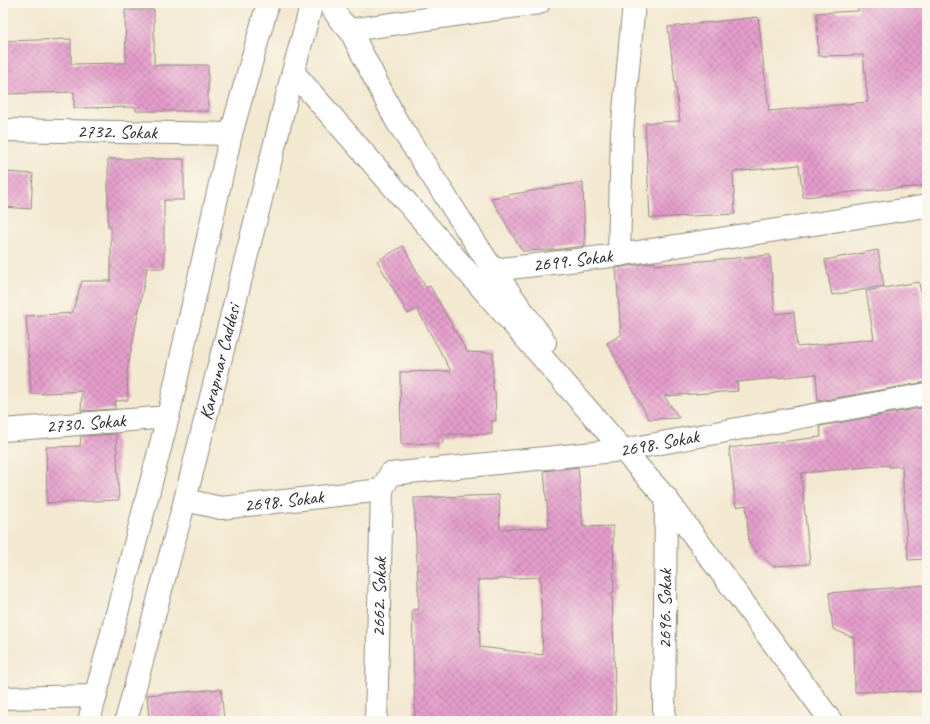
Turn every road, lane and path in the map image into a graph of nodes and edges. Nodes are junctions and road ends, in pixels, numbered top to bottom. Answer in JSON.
{"nodes":[{"id":1,"x":268,"y":3,"type":"edge"},
{"id":2,"x":312,"y":3,"type":"edge"},
{"id":3,"x":329,"y":3,"type":"edge"},
{"id":4,"x":539,"y":3,"type":"edge"},
{"id":5,"x":634,"y":3,"type":"edge"},
{"id":6,"x":350,"y":30,"type":"junction"},
{"id":7,"x":293,"y":72,"type":"junction"},
{"id":8,"x":3,"y":130,"type":"edge"},
{"id":9,"x":231,"y":134,"type":"junction"},
{"id":10,"x":927,"y":206,"type":"edge"},
{"id":11,"x":619,"y":255,"type":"junction"},
{"id":12,"x":494,"y":270,"type":"junction"},
{"id":13,"x":927,"y":394,"type":"edge"},
{"id":14,"x":168,"y":417,"type":"junction"},
{"id":15,"x":3,"y":430,"type":"edge"},
{"id":16,"x":623,"y":450,"type":"junction"},
{"id":17,"x":386,"y":482,"type":"junction"},
{"id":18,"x":666,"y":498,"type":"junction"},
{"id":19,"x":185,"y":500,"type":"junction"},
{"id":20,"x":96,"y":696,"type":"junction"},
{"id":21,"x":3,"y":698,"type":"edge"},
{"id":22,"x":89,"y":721,"type":"edge"},
{"id":23,"x":126,"y":721,"type":"edge"},
{"id":24,"x":376,"y":721,"type":"edge"},
{"id":25,"x":664,"y":721,"type":"edge"},
{"id":26,"x":831,"y":721,"type":"edge"}],
"edges":[{"from":1,"to":9,"type":"street","name":"Karapınar Caddesi"},
{"from":2,"to":7,"type":"street","name":"Karapınar Caddesi"},
{"from":3,"to":6,"type":"street"},
{"from":4,"to":6,"type":"street"},
{"from":5,"to":11,"type":"street"},
{"from":6,"to":12,"type":"street"},
{"from":7,"to":16,"type":"street"},
{"from":7,"to":19,"type":"street","name":"Karapınar Caddesi"},
{"from":8,"to":9,"type":"street","name":"2732. Sokak"},
{"from":9,"to":14,"type":"street","name":"Karapınar Caddesi"},
{"from":10,"to":11,"type":"street","name":"2699. Sokak"},
{"from":11,"to":12,"type":"street","name":"2699. Sokak"},
{"from":12,"to":16,"type":"street"},
{"from":13,"to":16,"type":"street","name":"2698. Sokak"},
{"from":14,"to":15,"type":"street","name":"2730. Sokak"},
{"from":14,"to":20,"type":"street","name":"Karapınar Caddesi"},
{"from":16,"to":17,"type":"street","name":"2698. Sokak"},
{"from":16,"to":18,"type":"street"},
{"from":17,"to":19,"type":"street","name":"2698. Sokak"},
{"from":17,"to":24,"type":"street","name":"2662. Sokak"},
{"from":18,"to":25,"type":"street","name":"2696. Sokak"},
{"from":18,"to":26,"type":"street"},
{"from":19,"to":23,"type":"street","name":"Karapınar Caddesi"},
{"from":20,"to":21,"type":"street"},
{"from":20,"to":22,"type":"street","name":"Karapınar Caddesi"}]}
